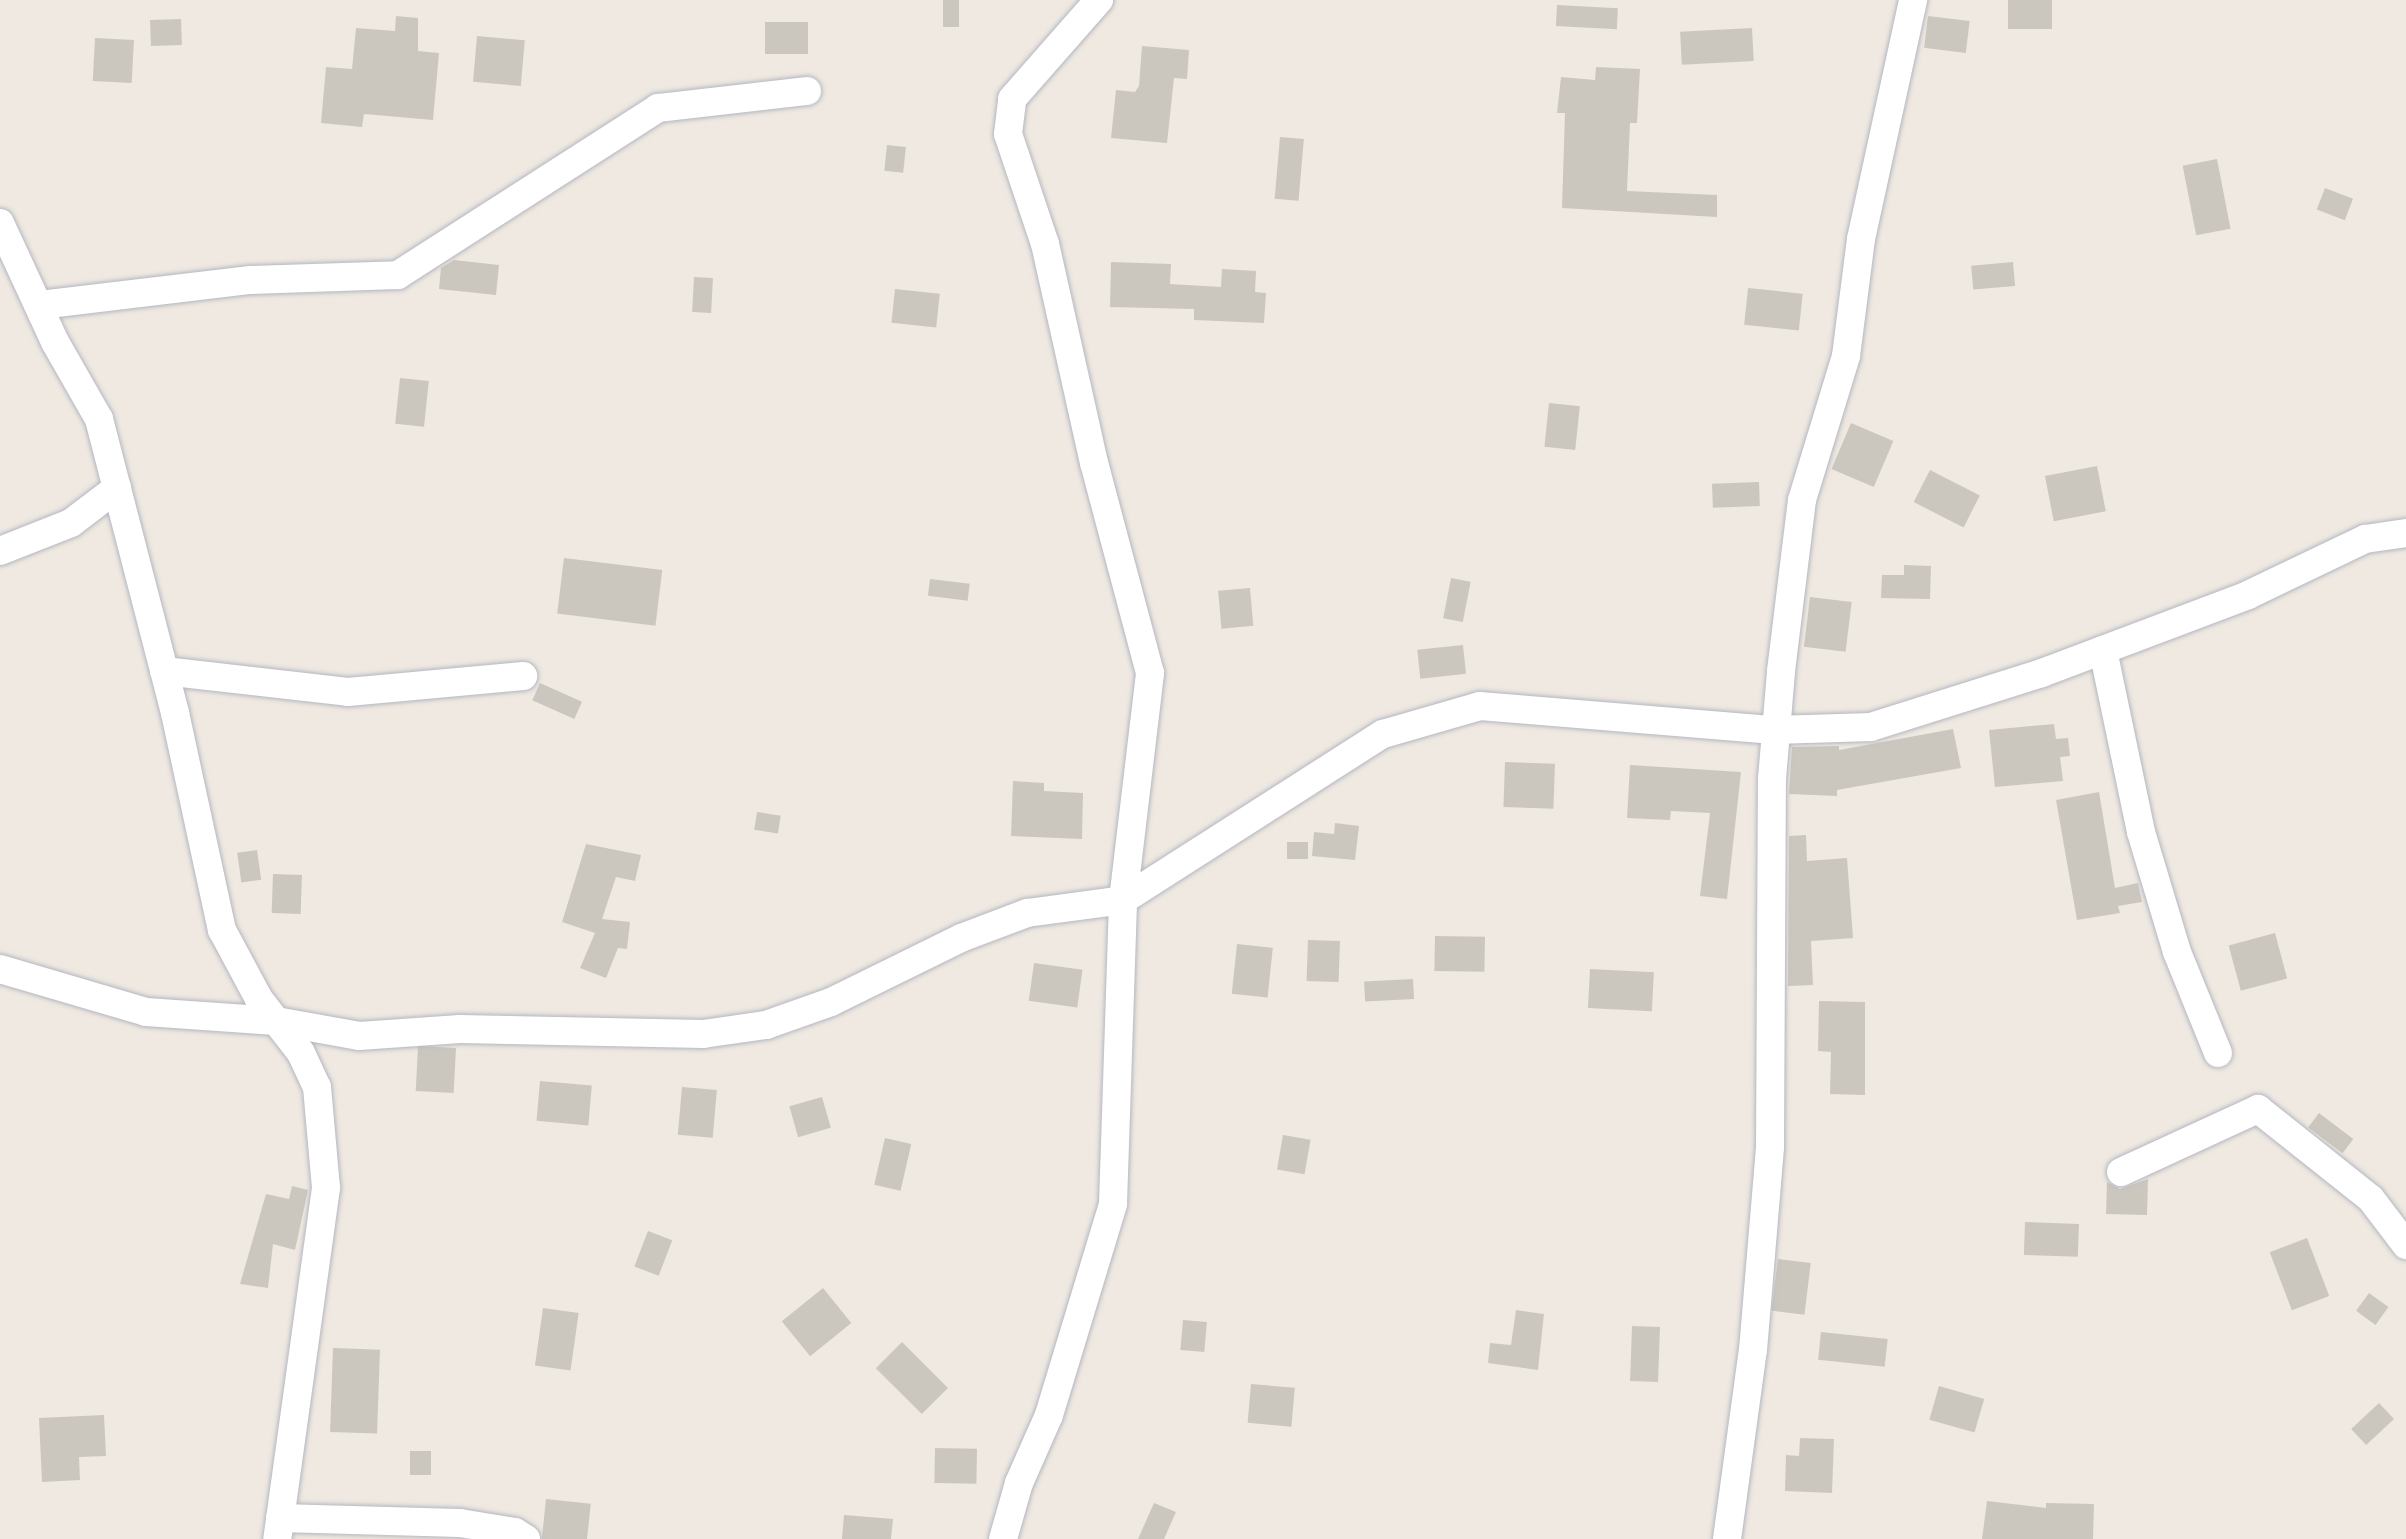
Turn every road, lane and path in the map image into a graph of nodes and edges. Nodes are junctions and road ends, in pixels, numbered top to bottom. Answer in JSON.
{"nodes":[{"id":1,"x":1100,"y":0,"type":"edge"},
{"id":2,"x":1913,"y":0,"type":"edge"},
{"id":3,"x":807,"y":91,"type":"dead end"},
{"id":4,"x":0,"y":222,"type":"edge"},
{"id":5,"x":40,"y":304,"type":"junction"},
{"id":6,"x":117,"y":488,"type":"junction"},
{"id":7,"x":2406,"y":533,"type":"edge"},
{"id":8,"x":0,"y":551,"type":"edge"},
{"id":9,"x":2103,"y":650,"type":"junction"},
{"id":10,"x":164,"y":671,"type":"junction"},
{"id":11,"x":523,"y":676,"type":"dead end"},
{"id":12,"x":1774,"y":730,"type":"junction"},
{"id":13,"x":1123,"y":900,"type":"junction"},
{"id":14,"x":0,"y":969,"type":"edge"},
{"id":15,"x":276,"y":1020,"type":"junction"},
{"id":16,"x":2218,"y":1053,"type":"dead end"},
{"id":17,"x":2121,"y":1172,"type":"dead end"},
{"id":18,"x":2406,"y":1245,"type":"edge"},
{"id":19,"x":278,"y":1528,"type":"edge"},
{"id":20,"x":526,"y":1539,"type":"edge"},
{"id":21,"x":1003,"y":1539,"type":"edge"},
{"id":22,"x":1727,"y":1539,"type":"edge"}],
"edges":[{"from":1,"to":13,"type":"street"},
{"from":2,"to":12,"type":"street"},
{"from":3,"to":5,"type":"street"},
{"from":4,"to":5,"type":"street"},
{"from":5,"to":6,"type":"street"},
{"from":6,"to":8,"type":"street"},
{"from":6,"to":10,"type":"street"},
{"from":7,"to":9,"type":"street"},
{"from":9,"to":12,"type":"street"},
{"from":9,"to":16,"type":"street"},
{"from":10,"to":11,"type":"street"},
{"from":10,"to":15,"type":"street"},
{"from":12,"to":13,"type":"street"},
{"from":12,"to":22,"type":"street"},
{"from":13,"to":15,"type":"street"},
{"from":13,"to":21,"type":"street"},
{"from":14,"to":15,"type":"street"},
{"from":15,"to":19,"type":"street"},
{"from":17,"to":18,"type":"street"},
{"from":19,"to":20,"type":"street"}]}
